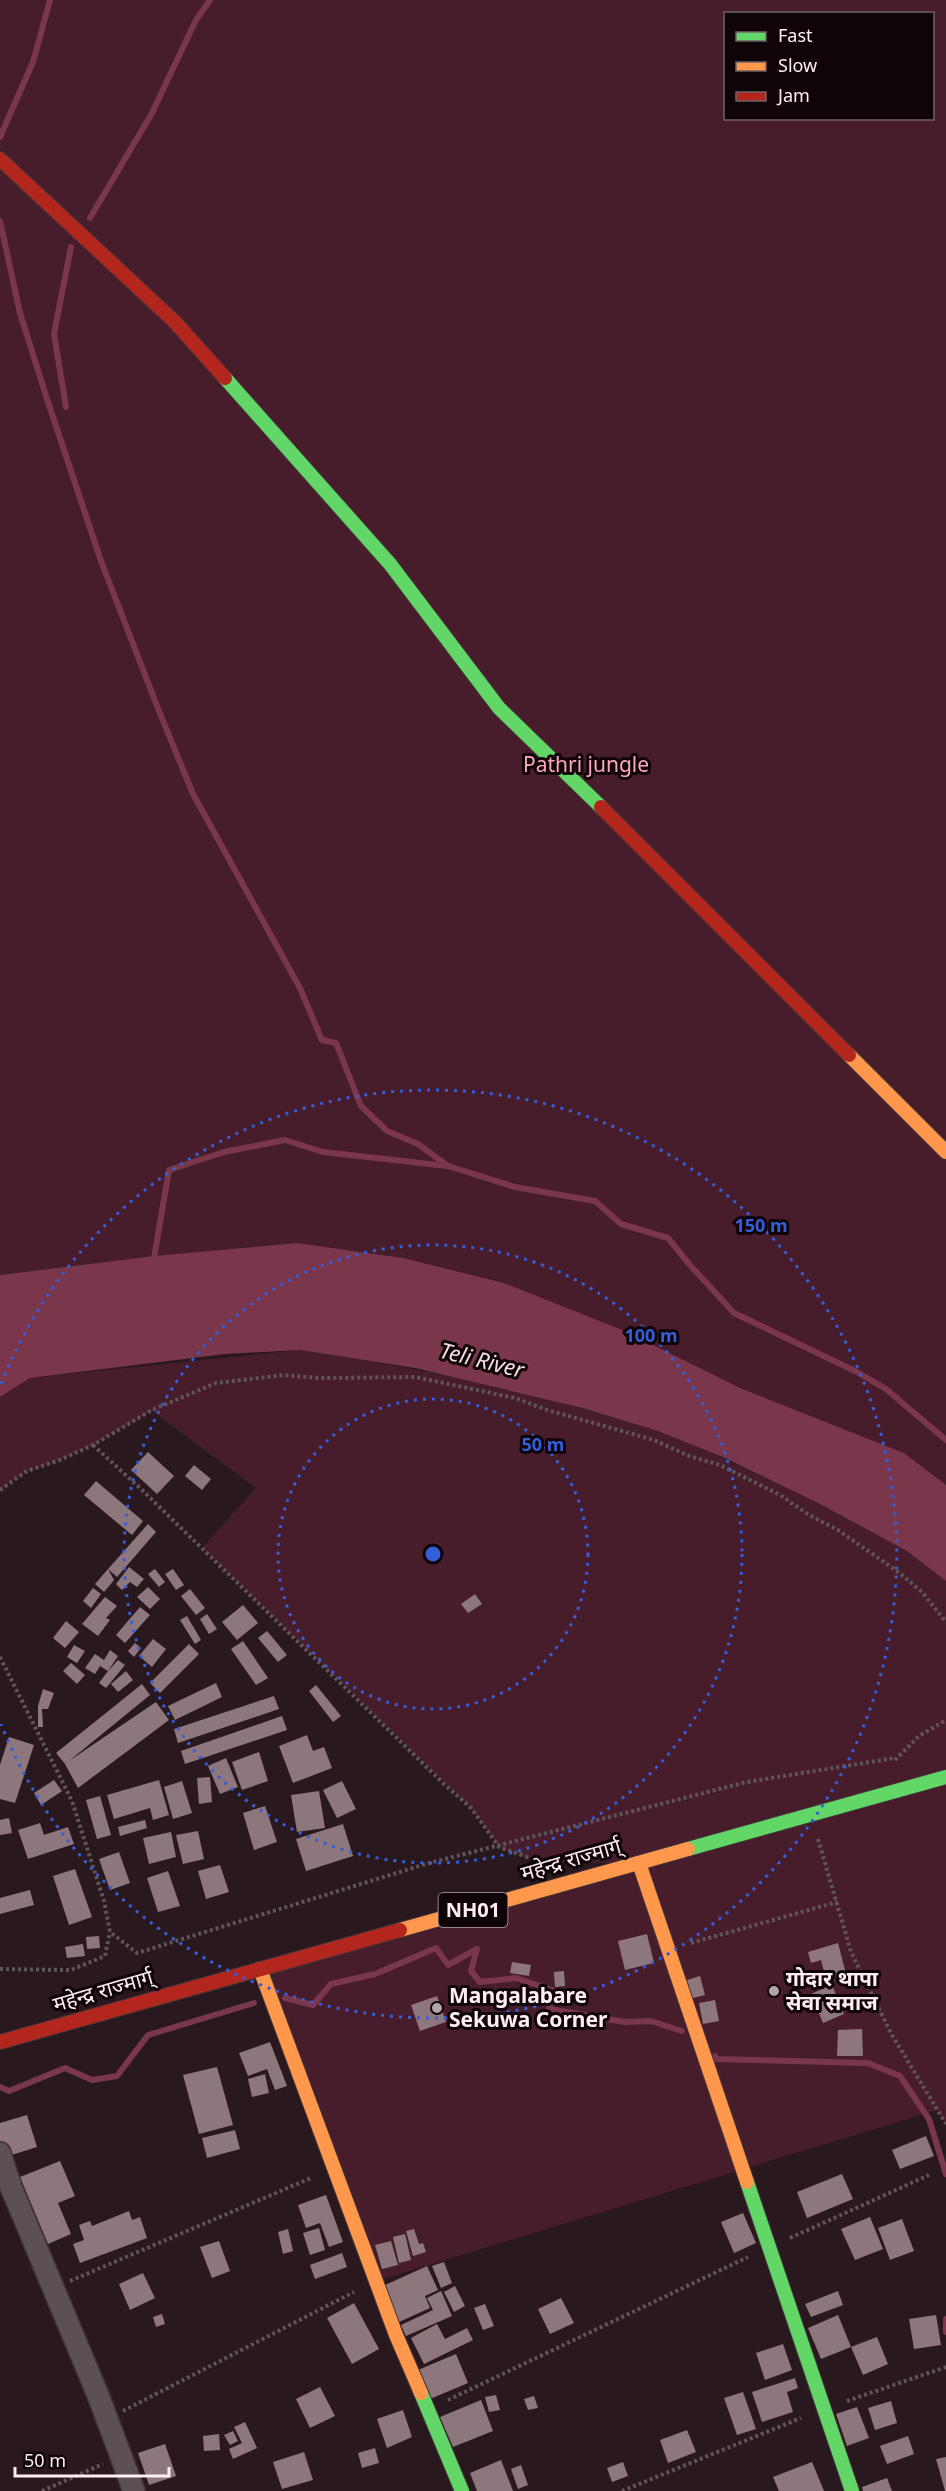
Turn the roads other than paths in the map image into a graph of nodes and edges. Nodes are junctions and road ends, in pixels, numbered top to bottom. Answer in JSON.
{"nodes":[{"id":1,"x":0,"y":159,"type":"edge"},
{"id":2,"x":946,"y":1152,"type":"edge"},
{"id":3,"x":946,"y":1777,"type":"edge"},
{"id":4,"x":639,"y":1863,"type":"junction"},
{"id":5,"x":260,"y":1969,"type":"junction"},
{"id":6,"x":0,"y":2042,"type":"edge"},
{"id":7,"x":0,"y":2153,"type":"edge"},
{"id":8,"x":134,"y":2491,"type":"edge"},
{"id":9,"x":462,"y":2491,"type":"edge"},
{"id":10,"x":852,"y":2491,"type":"edge"}],
"edges":[{"from":1,"to":2,"type":"main road"},
{"from":3,"to":4,"type":"main road","name":"महेन्द्र राज्मार्ग्","number":"NH01"},
{"from":4,"to":5,"type":"main road","name":"महेन्द्र राज्मार्ग्","number":"NH01"},
{"from":4,"to":10,"type":"main road"},
{"from":5,"to":6,"type":"main road","name":"महेन्द्र राज्मार्ग्","number":"NH01"},
{"from":5,"to":9,"type":"main road"},
{"from":7,"to":8,"type":"street"}]}
